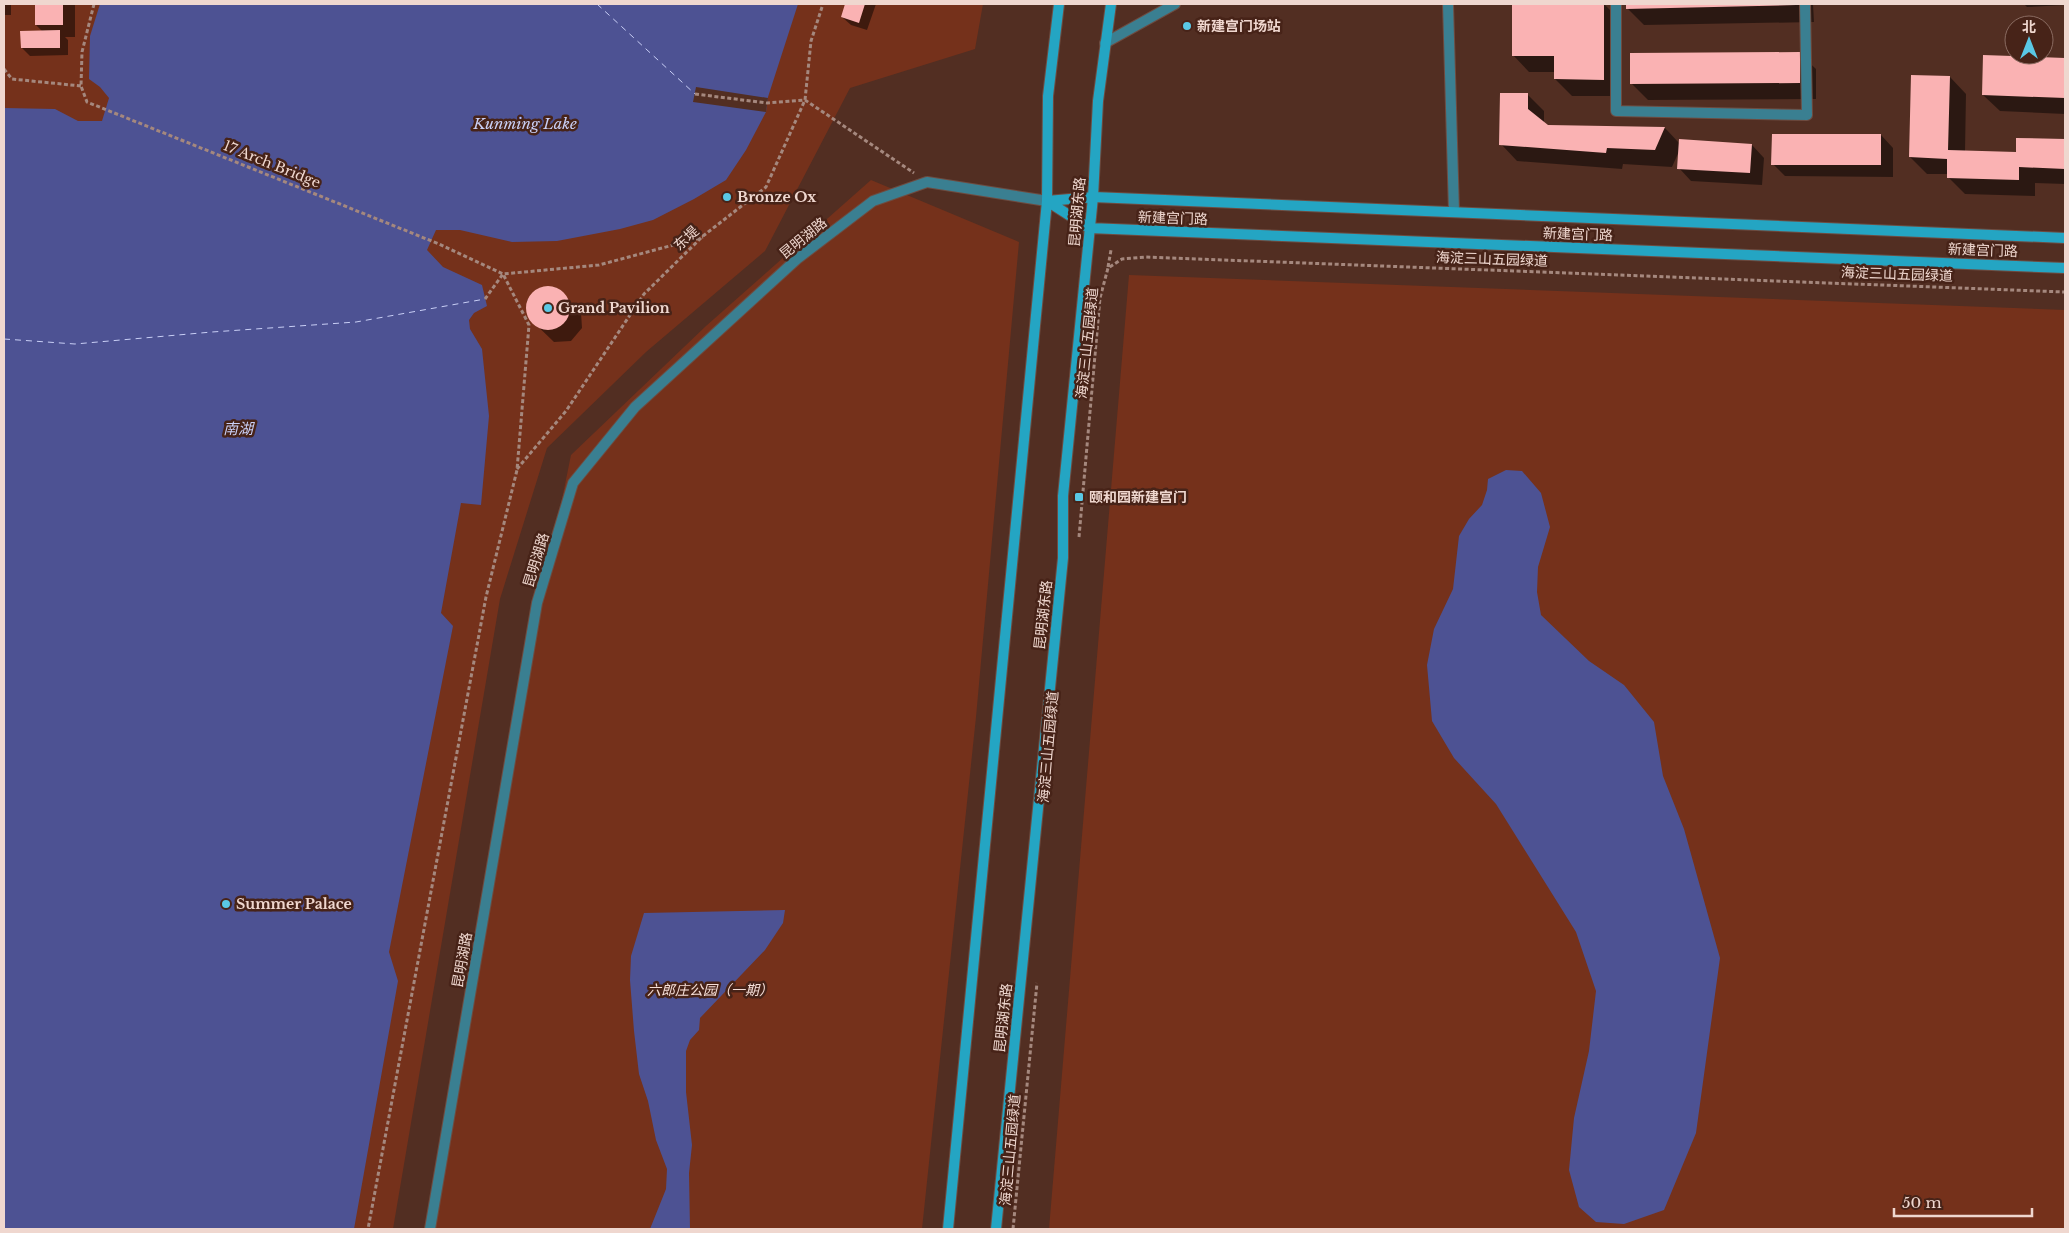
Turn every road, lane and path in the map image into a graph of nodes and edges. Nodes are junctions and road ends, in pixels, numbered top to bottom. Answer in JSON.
{"nodes":[{"id":1,"x":94,"y":4,"type":"edge"},
{"id":2,"x":823,"y":4,"type":"edge"},
{"id":3,"x":1059,"y":4,"type":"edge"},
{"id":4,"x":1111,"y":4,"type":"edge"},
{"id":5,"x":1175,"y":4,"type":"edge"},
{"id":6,"x":1448,"y":4,"type":"edge"},
{"id":7,"x":1616,"y":4,"type":"edge"},
{"id":8,"x":1805,"y":4,"type":"edge"},
{"id":9,"x":1105,"y":43,"type":"junction"},
{"id":10,"x":4,"y":71,"type":"edge"},
{"id":11,"x":81,"y":86,"type":"junction"},
{"id":12,"x":695,"y":94,"type":"dead end"},
{"id":13,"x":805,"y":100,"type":"junction"},
{"id":14,"x":927,"y":182,"type":"junction"},
{"id":15,"x":1093,"y":197,"type":"junction"},
{"id":16,"x":1047,"y":201,"type":"junction"},
{"id":17,"x":1454,"y":212,"type":"junction"},
{"id":18,"x":1089,"y":228,"type":"junction"},
{"id":19,"x":703,"y":236,"type":"junction"},
{"id":20,"x":2065,"y":238,"type":"edge"},
{"id":21,"x":1111,"y":250,"type":"dead end"},
{"id":22,"x":1108,"y":268,"type":"junction"},
{"id":23,"x":2065,"y":268,"type":"edge"},
{"id":24,"x":503,"y":274,"type":"junction"},
{"id":25,"x":2065,"y":292,"type":"edge"},
{"id":26,"x":485,"y":299,"type":"dead end"},
{"id":27,"x":517,"y":470,"type":"junction"},
{"id":28,"x":1078,"y":545,"type":"dead end"},
{"id":29,"x":1037,"y":975,"type":"dead end"},
{"id":30,"x":368,"y":1229,"type":"edge"},
{"id":31,"x":430,"y":1229,"type":"edge"},
{"id":32,"x":948,"y":1229,"type":"edge"},
{"id":33,"x":996,"y":1229,"type":"edge"},
{"id":34,"x":1014,"y":1229,"type":"edge"}],
"edges":[{"from":1,"to":11,"type":"path"},
{"from":2,"to":13,"type":"path","name":"东堤"},
{"from":3,"to":16,"type":"main road"},
{"from":4,"to":9,"type":"main road","name":"昆明湖东路"},
{"from":5,"to":9,"type":"street"},
{"from":6,"to":17,"type":"street"},
{"from":7,"to":8,"type":"street"},
{"from":9,"to":15,"type":"main road","name":"昆明湖东路"},
{"from":10,"to":11,"type":"path"},
{"from":11,"to":24,"type":"path","name":"17 Arch Bridge"},
{"from":12,"to":13,"type":"path"},
{"from":13,"to":14,"type":"path"},
{"from":13,"to":19,"type":"path","name":"东堤"},
{"from":14,"to":16,"type":"street","name":"昆明湖路"},
{"from":14,"to":31,"type":"street","name":"昆明湖路"},
{"from":15,"to":16,"type":"main road","name":"新建宫门路"},
{"from":15,"to":17,"type":"main road","name":"新建宫门路"},
{"from":15,"to":18,"type":"main road","name":"昆明湖东路"},
{"from":16,"to":18,"type":"main road"},
{"from":16,"to":32,"type":"main road"},
{"from":17,"to":20,"type":"main road","name":"新建宫门路"},
{"from":18,"to":23,"type":"main road","name":"新建宫门路"},
{"from":18,"to":33,"type":"main road","name":"昆明湖东路"},
{"from":19,"to":24,"type":"path"},
{"from":19,"to":27,"type":"path","name":"东堤"},
{"from":21,"to":22,"type":"path"},
{"from":22,"to":25,"type":"path","name":"海淀三山五园绿道"},
{"from":22,"to":28,"type":"path","name":"海淀三山五园绿道"},
{"from":24,"to":26,"type":"path"},
{"from":24,"to":27,"type":"path"},
{"from":27,"to":30,"type":"path"},
{"from":29,"to":34,"type":"path","name":"海淀三山五园绿道"}]}
